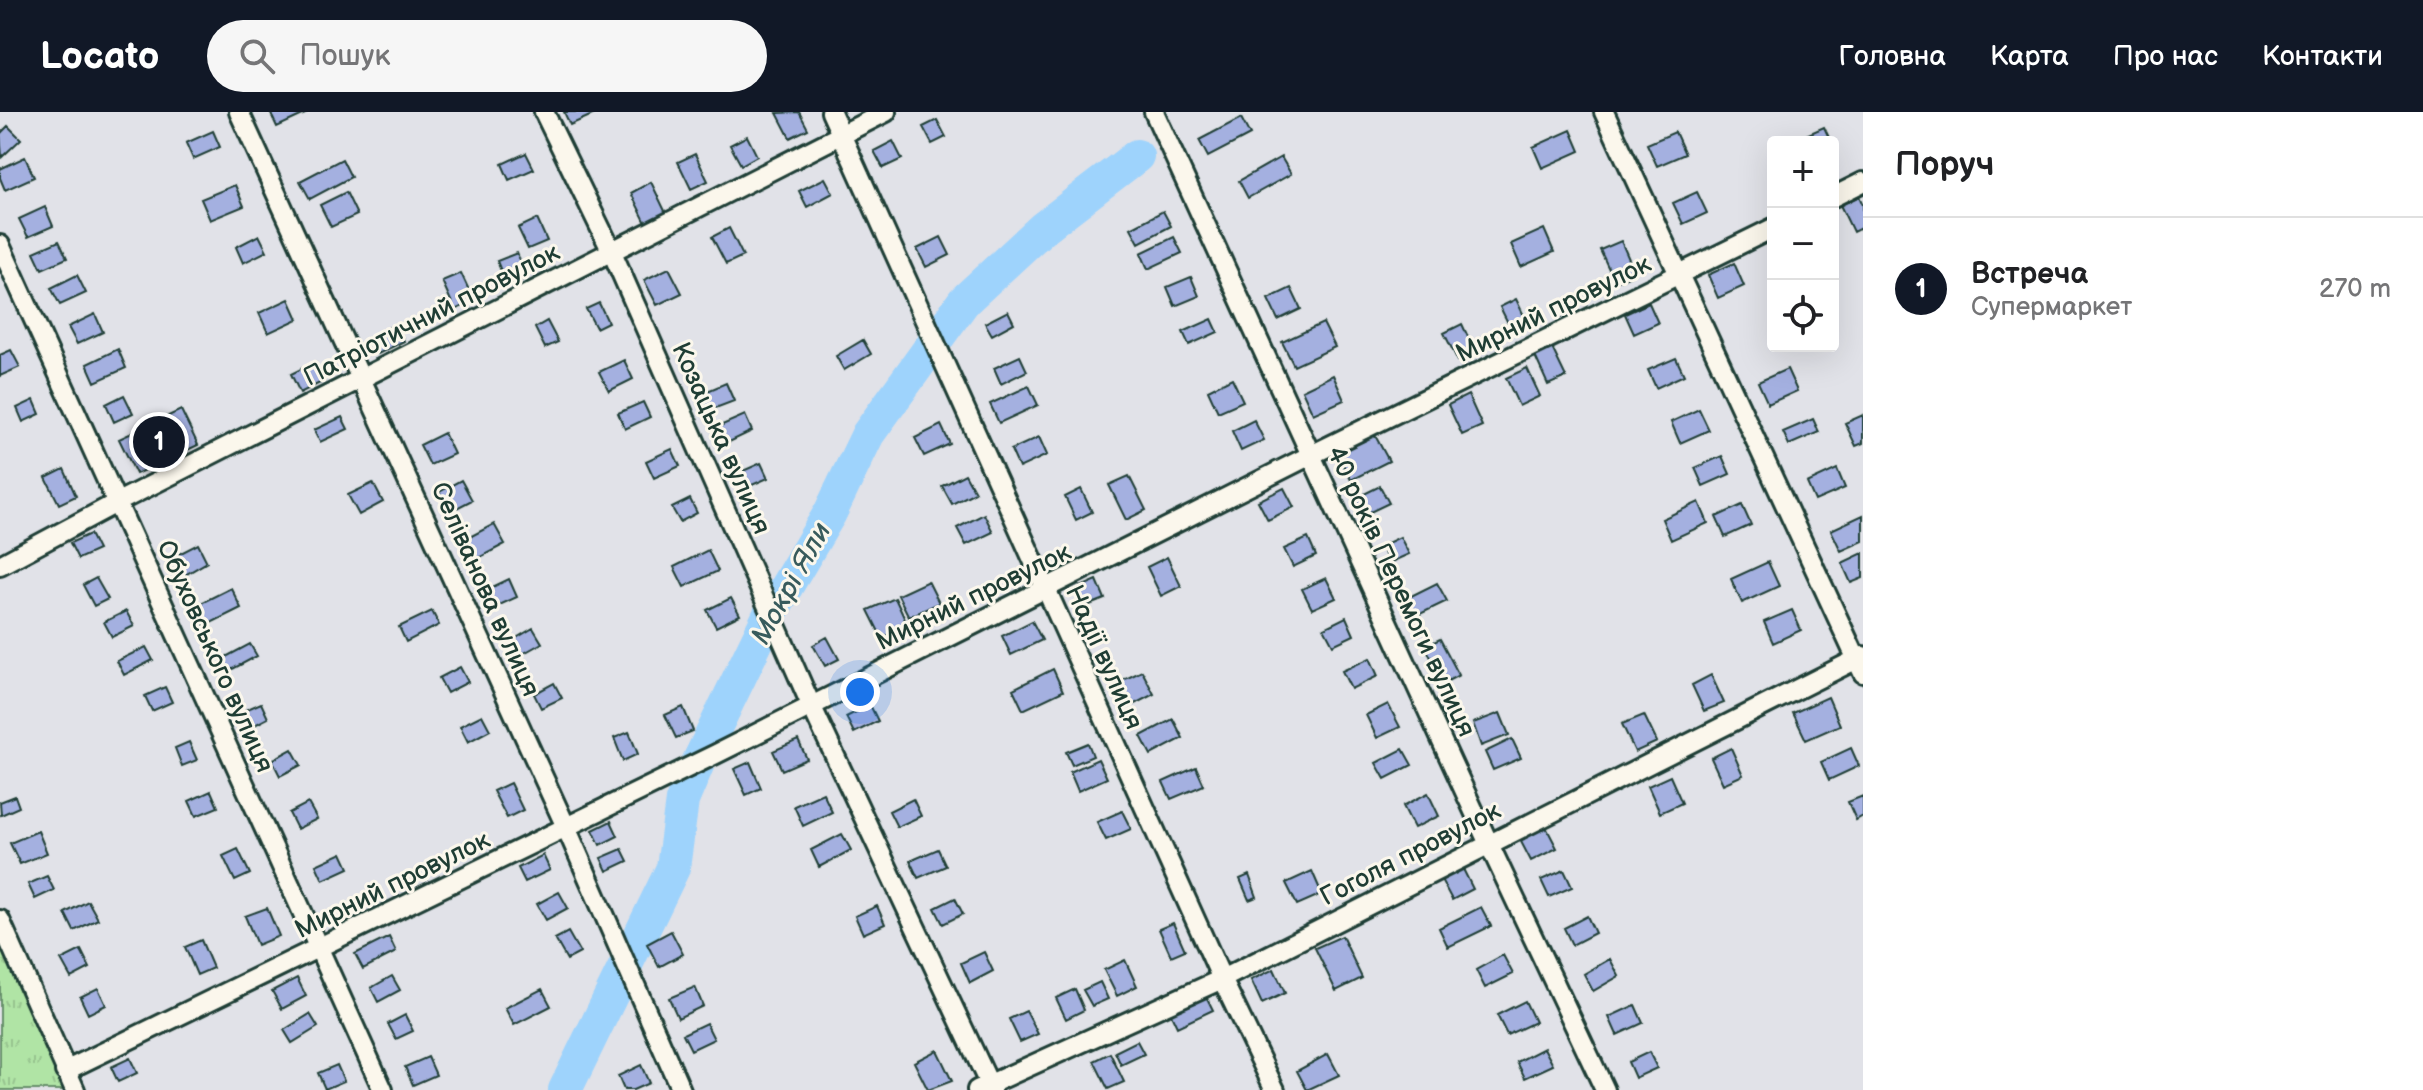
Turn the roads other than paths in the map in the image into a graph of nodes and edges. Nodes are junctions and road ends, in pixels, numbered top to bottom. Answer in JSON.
{"nodes":[{"id":1,"x":239,"y":112,"type":"edge"},
{"id":2,"x":544,"y":112,"type":"edge"},
{"id":3,"x":831,"y":112,"type":"edge"},
{"id":4,"x":886,"y":112,"type":"edge"},
{"id":5,"x":1154,"y":112,"type":"edge"},
{"id":6,"x":1604,"y":112,"type":"edge"},
{"id":7,"x":841,"y":133,"type":"junction"},
{"id":8,"x":1863,"y":182,"type":"edge"},
{"id":9,"x":1839,"y":194,"type":"edge"},
{"id":10,"x":1767,"y":231,"type":"edge"},
{"id":11,"x":0,"y":245,"type":"edge"},
{"id":12,"x":612,"y":252,"type":"junction"},
{"id":13,"x":1678,"y":276,"type":"junction"},
{"id":14,"x":362,"y":378,"type":"junction"},
{"id":15,"x":1311,"y":455,"type":"junction"},
{"id":16,"x":118,"y":502,"type":"junction"},
{"id":17,"x":0,"y":565,"type":"edge"},
{"id":18,"x":1047,"y":590,"type":"junction"},
{"id":19,"x":1861,"y":663,"type":"edge"},
{"id":20,"x":811,"y":705,"type":"junction"},
{"id":21,"x":566,"y":827,"type":"junction"},
{"id":22,"x":1488,"y":842,"type":"junction"},
{"id":23,"x":0,"y":920,"type":"edge"},
{"id":24,"x":319,"y":949,"type":"junction"},
{"id":25,"x":1222,"y":979,"type":"junction"},
{"id":26,"x":65,"y":1071,"type":"junction"},
{"id":27,"x":986,"y":1088,"type":"edge"},
{"id":28,"x":75,"y":1090,"type":"edge"},
{"id":29,"x":383,"y":1090,"type":"edge"},
{"id":30,"x":681,"y":1090,"type":"edge"},
{"id":31,"x":1275,"y":1090,"type":"edge"},
{"id":32,"x":1605,"y":1090,"type":"edge"}],
"edges":[{"from":1,"to":14,"type":"street","name":"Селіванова вулиця"},
{"from":2,"to":12,"type":"street","name":"Козацька вулиця"},
{"from":3,"to":7,"type":"street","name":"Надії вулиця"},
{"from":4,"to":7,"type":"street","name":"Патріотичний провулок"},
{"from":5,"to":15,"type":"street","name":"40 років Перемоги вулиця"},
{"from":6,"to":13,"type":"street"},
{"from":7,"to":12,"type":"street","name":"Патріотичний провулок"},
{"from":7,"to":18,"type":"street","name":"Надії вулиця"},
{"from":8,"to":9,"type":"street"},
{"from":10,"to":13,"type":"street","name":"Мирний провулок"},
{"from":11,"to":16,"type":"street","name":"Обуховського вулиця"},
{"from":12,"to":14,"type":"street","name":"Патріотичний провулок"},
{"from":12,"to":20,"type":"street","name":"Козацька вулиця"},
{"from":13,"to":15,"type":"street","name":"Мирний провулок"},
{"from":13,"to":19,"type":"street"},
{"from":14,"to":16,"type":"street","name":"Патріотичний провулок"},
{"from":14,"to":21,"type":"street","name":"Селіванова вулиця"},
{"from":15,"to":18,"type":"street","name":"Мирний провулок"},
{"from":15,"to":22,"type":"street","name":"40 років Перемоги вулиця"},
{"from":16,"to":17,"type":"street","name":"Патріотичний провулок"},
{"from":16,"to":24,"type":"street","name":"Обуховського вулиця"},
{"from":18,"to":20,"type":"street","name":"Мирний провулок"},
{"from":18,"to":25,"type":"street","name":"Надії вулиця"},
{"from":19,"to":22,"type":"street","name":"Гоголя провулок"},
{"from":20,"to":21,"type":"street","name":"Мирний провулок"},
{"from":20,"to":27,"type":"street","name":"Козацька вулиця"},
{"from":21,"to":24,"type":"street","name":"Мирний провулок"},
{"from":21,"to":30,"type":"street","name":"Селіванова вулиця"},
{"from":22,"to":25,"type":"street","name":"Гоголя провулок"},
{"from":22,"to":32,"type":"street","name":"40 років Перемоги вулиця"},
{"from":23,"to":26,"type":"street"},
{"from":24,"to":26,"type":"street","name":"Мирний провулок"},
{"from":24,"to":29,"type":"street","name":"Обуховського вулиця"},
{"from":25,"to":27,"type":"street","name":"Гоголя провулок"},
{"from":25,"to":31,"type":"street","name":"Надії вулиця"},
{"from":26,"to":28,"type":"street"}]}
